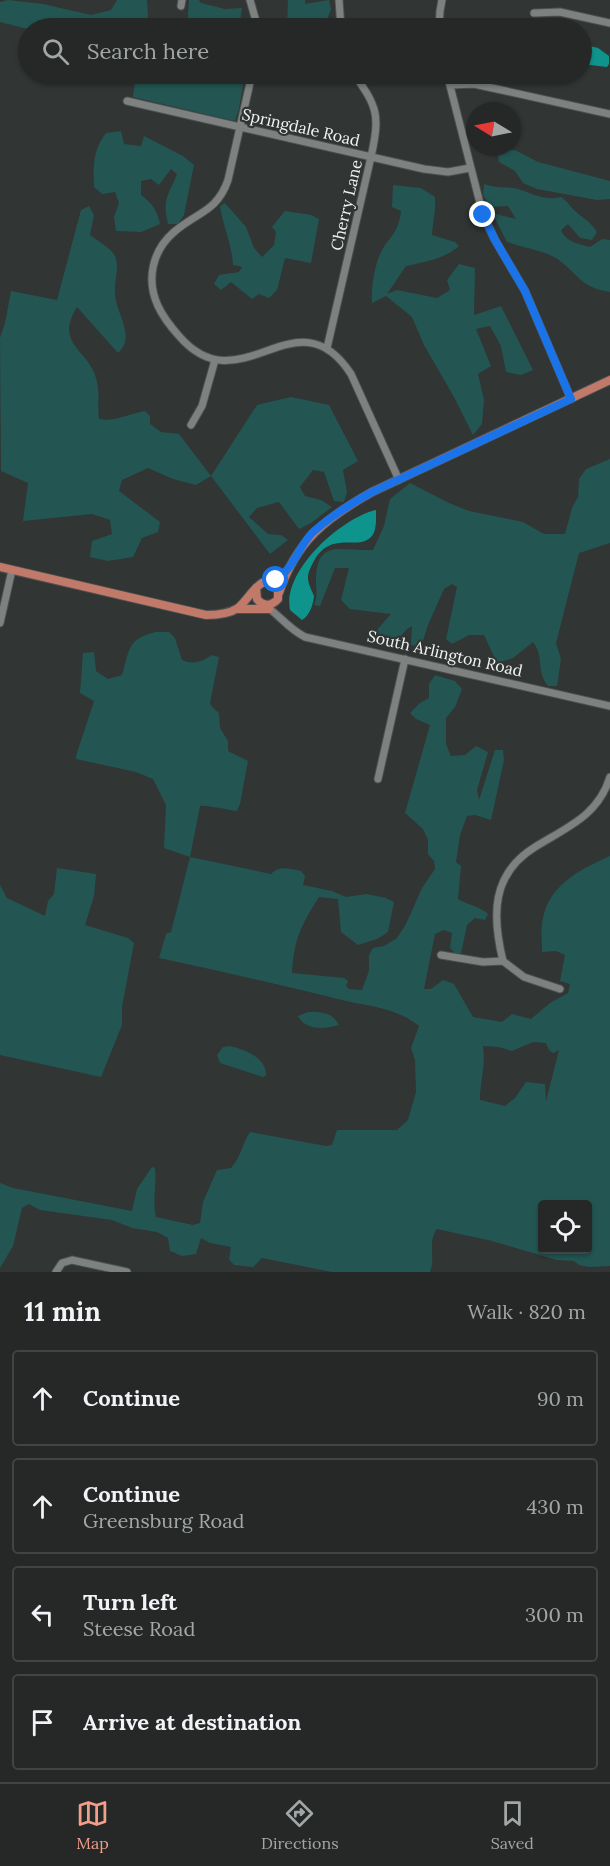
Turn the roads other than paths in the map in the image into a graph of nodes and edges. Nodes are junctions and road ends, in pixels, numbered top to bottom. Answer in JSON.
{"nodes":[{"id":1,"x":250,"y":0,"type":"edge"},
{"id":2,"x":339,"y":0,"type":"edge"},
{"id":3,"x":442,"y":0,"type":"edge"},
{"id":4,"x":534,"y":13,"type":"dead end"},
{"id":5,"x":256,"y":18,"type":"edge"},
{"id":6,"x":340,"y":18,"type":"edge"},
{"id":7,"x":439,"y":18,"type":"edge"},
{"id":8,"x":588,"y":18,"type":"edge"},
{"id":9,"x":592,"y":19,"type":"edge"},
{"id":10,"x":610,"y":23,"type":"edge"},
{"id":11,"x":250,"y":84,"type":"edge"},
{"id":12,"x":361,"y":84,"type":"edge"},
{"id":13,"x":450,"y":85,"type":"joint"},
{"id":14,"x":127,"y":101,"type":"dead end"},
{"id":15,"x":610,"y":114,"type":"edge"},
{"id":16,"x":240,"y":128,"type":"junction"},
{"id":17,"x":371,"y":157,"type":"junction"},
{"id":18,"x":470,"y":168,"type":"junction"},
{"id":19,"x":327,"y":348,"type":"junction"},
{"id":20,"x":215,"y":360,"type":"junction"},
{"id":21,"x":610,"y":380,"type":"edge"},
{"id":22,"x":571,"y":399,"type":"junction"},
{"id":23,"x":191,"y":425,"type":"dead end"},
{"id":24,"x":399,"y":480,"type":"junction"},
{"id":25,"x":0,"y":567,"type":"edge"},
{"id":26,"x":12,"y":570,"type":"junction"},
{"id":27,"x":286,"y":574,"type":"junction"},
{"id":28,"x":271,"y":582,"type":"junction"},
{"id":29,"x":256,"y":588,"type":"junction"},
{"id":30,"x":278,"y":596,"type":"junction"},
{"id":31,"x":263,"y":604,"type":"junction"},
{"id":32,"x":240,"y":607,"type":"junction"},
{"id":33,"x":272,"y":610,"type":"junction"},
{"id":34,"x":280,"y":616,"type":"junction"},
{"id":35,"x":0,"y":623,"type":"edge"},
{"id":36,"x":405,"y":659,"type":"junction"},
{"id":37,"x":610,"y":706,"type":"edge"},
{"id":38,"x":610,"y":777,"type":"edge"},
{"id":39,"x":378,"y":779,"type":"dead end"},
{"id":40,"x":441,"y":955,"type":"dead end"},
{"id":41,"x":503,"y":961,"type":"junction"},
{"id":42,"x":560,"y":989,"type":"dead end"},
{"id":43,"x":56,"y":1272,"type":"edge"},
{"id":44,"x":127,"y":1272,"type":"edge"}],
"edges":[{"from":1,"to":5,"type":"street"},
{"from":2,"to":6,"type":"street"},
{"from":3,"to":7,"type":"street"},
{"from":4,"to":8,"type":"street"},
{"from":9,"to":10,"type":"street"},
{"from":11,"to":16,"type":"street"},
{"from":12,"to":17,"type":"street","name":"Cherry Lane"},
{"from":13,"to":15,"type":"street"},
{"from":13,"to":18,"type":"street"},
{"from":14,"to":16,"type":"street","name":"Springdale Road"},
{"from":16,"to":17,"type":"street","name":"Springdale Road"},
{"from":16,"to":20,"type":"street"},
{"from":17,"to":18,"type":"street","name":"Springdale Road"},
{"from":17,"to":19,"type":"street","name":"Cherry Lane"},
{"from":18,"to":22,"type":"street"},
{"from":19,"to":20,"type":"street"},
{"from":19,"to":24,"type":"street"},
{"from":20,"to":23,"type":"street"},
{"from":21,"to":22,"type":"main road"},
{"from":22,"to":24,"type":"main road"},
{"from":24,"to":27,"type":"main road"},
{"from":25,"to":26,"type":"main road"},
{"from":26,"to":32,"type":"main road"},
{"from":26,"to":35,"type":"street"},
{"from":27,"to":28,"type":"main road"},
{"from":27,"to":30,"type":"main road"},
{"from":28,"to":29,"type":"main road"},
{"from":28,"to":30,"type":"main road"},
{"from":29,"to":31,"type":"main road"},
{"from":29,"to":32,"type":"main road"},
{"from":30,"to":31,"type":"main road"},
{"from":30,"to":34,"type":"street"},
{"from":31,"to":32,"type":"main road"},
{"from":31,"to":33,"type":"street","name":"South Arlington Road"},
{"from":32,"to":33,"type":"main road"},
{"from":33,"to":34,"type":"street","name":"South Arlington Road"},
{"from":34,"to":36,"type":"street","name":"South Arlington Road"},
{"from":36,"to":37,"type":"street","name":"South Arlington Road"},
{"from":36,"to":39,"type":"street"},
{"from":38,"to":41,"type":"street"},
{"from":40,"to":41,"type":"street"},
{"from":41,"to":42,"type":"street"},
{"from":43,"to":44,"type":"street"}]}
